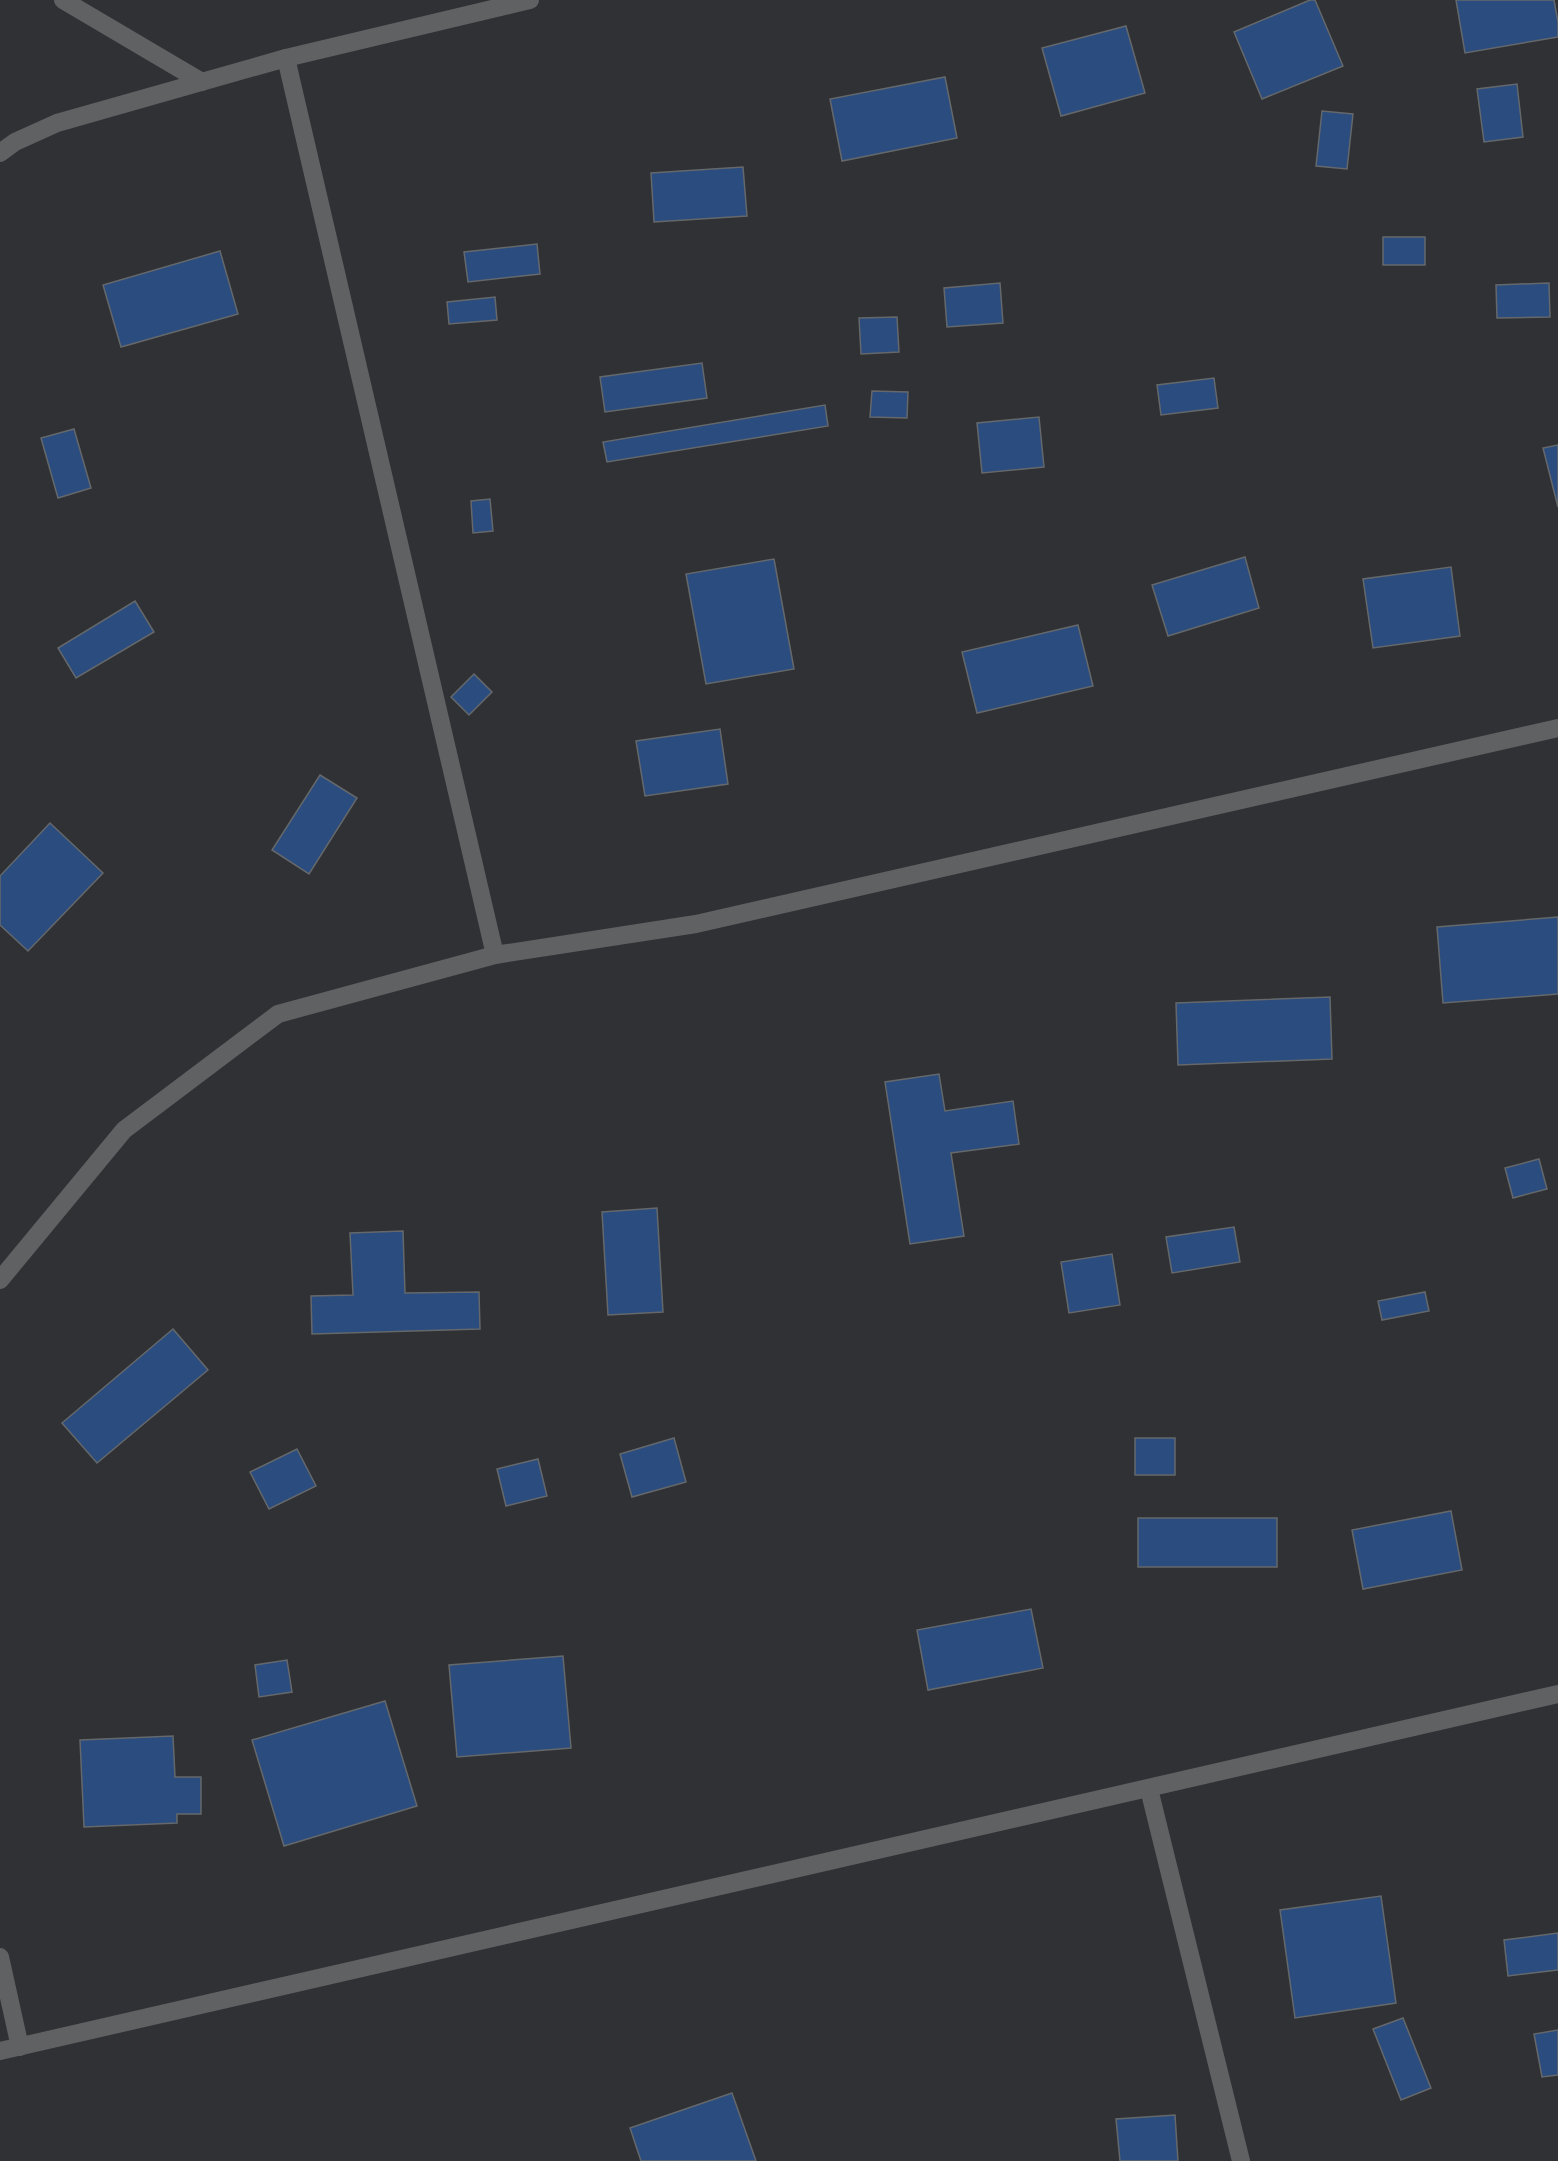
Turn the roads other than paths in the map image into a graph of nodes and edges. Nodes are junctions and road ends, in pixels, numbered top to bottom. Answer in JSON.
{"nodes":[{"id":1,"x":63,"y":0,"type":"edge"},
{"id":2,"x":530,"y":0,"type":"edge"},
{"id":3,"x":286,"y":58,"type":"junction"},
{"id":4,"x":202,"y":82,"type":"junction"},
{"id":5,"x":0,"y":153,"type":"edge"},
{"id":6,"x":1558,"y":728,"type":"edge"},
{"id":7,"x":495,"y":955,"type":"junction"},
{"id":8,"x":0,"y":1280,"type":"edge"},
{"id":9,"x":1558,"y":1694,"type":"edge"},
{"id":10,"x":1149,"y":1789,"type":"junction"},
{"id":11,"x":0,"y":1957,"type":"edge"},
{"id":12,"x":20,"y":2047,"type":"junction"},
{"id":13,"x":0,"y":2051,"type":"edge"},
{"id":14,"x":1241,"y":2161,"type":"edge"}],
"edges":[{"from":1,"to":4,"type":"street"},
{"from":2,"to":3,"type":"street"},
{"from":3,"to":4,"type":"street"},
{"from":3,"to":7,"type":"street"},
{"from":4,"to":5,"type":"street"},
{"from":6,"to":7,"type":"street"},
{"from":7,"to":8,"type":"street"},
{"from":9,"to":10,"type":"street"},
{"from":10,"to":12,"type":"street"},
{"from":10,"to":14,"type":"street"},
{"from":11,"to":12,"type":"street"},
{"from":12,"to":13,"type":"street"}]}
